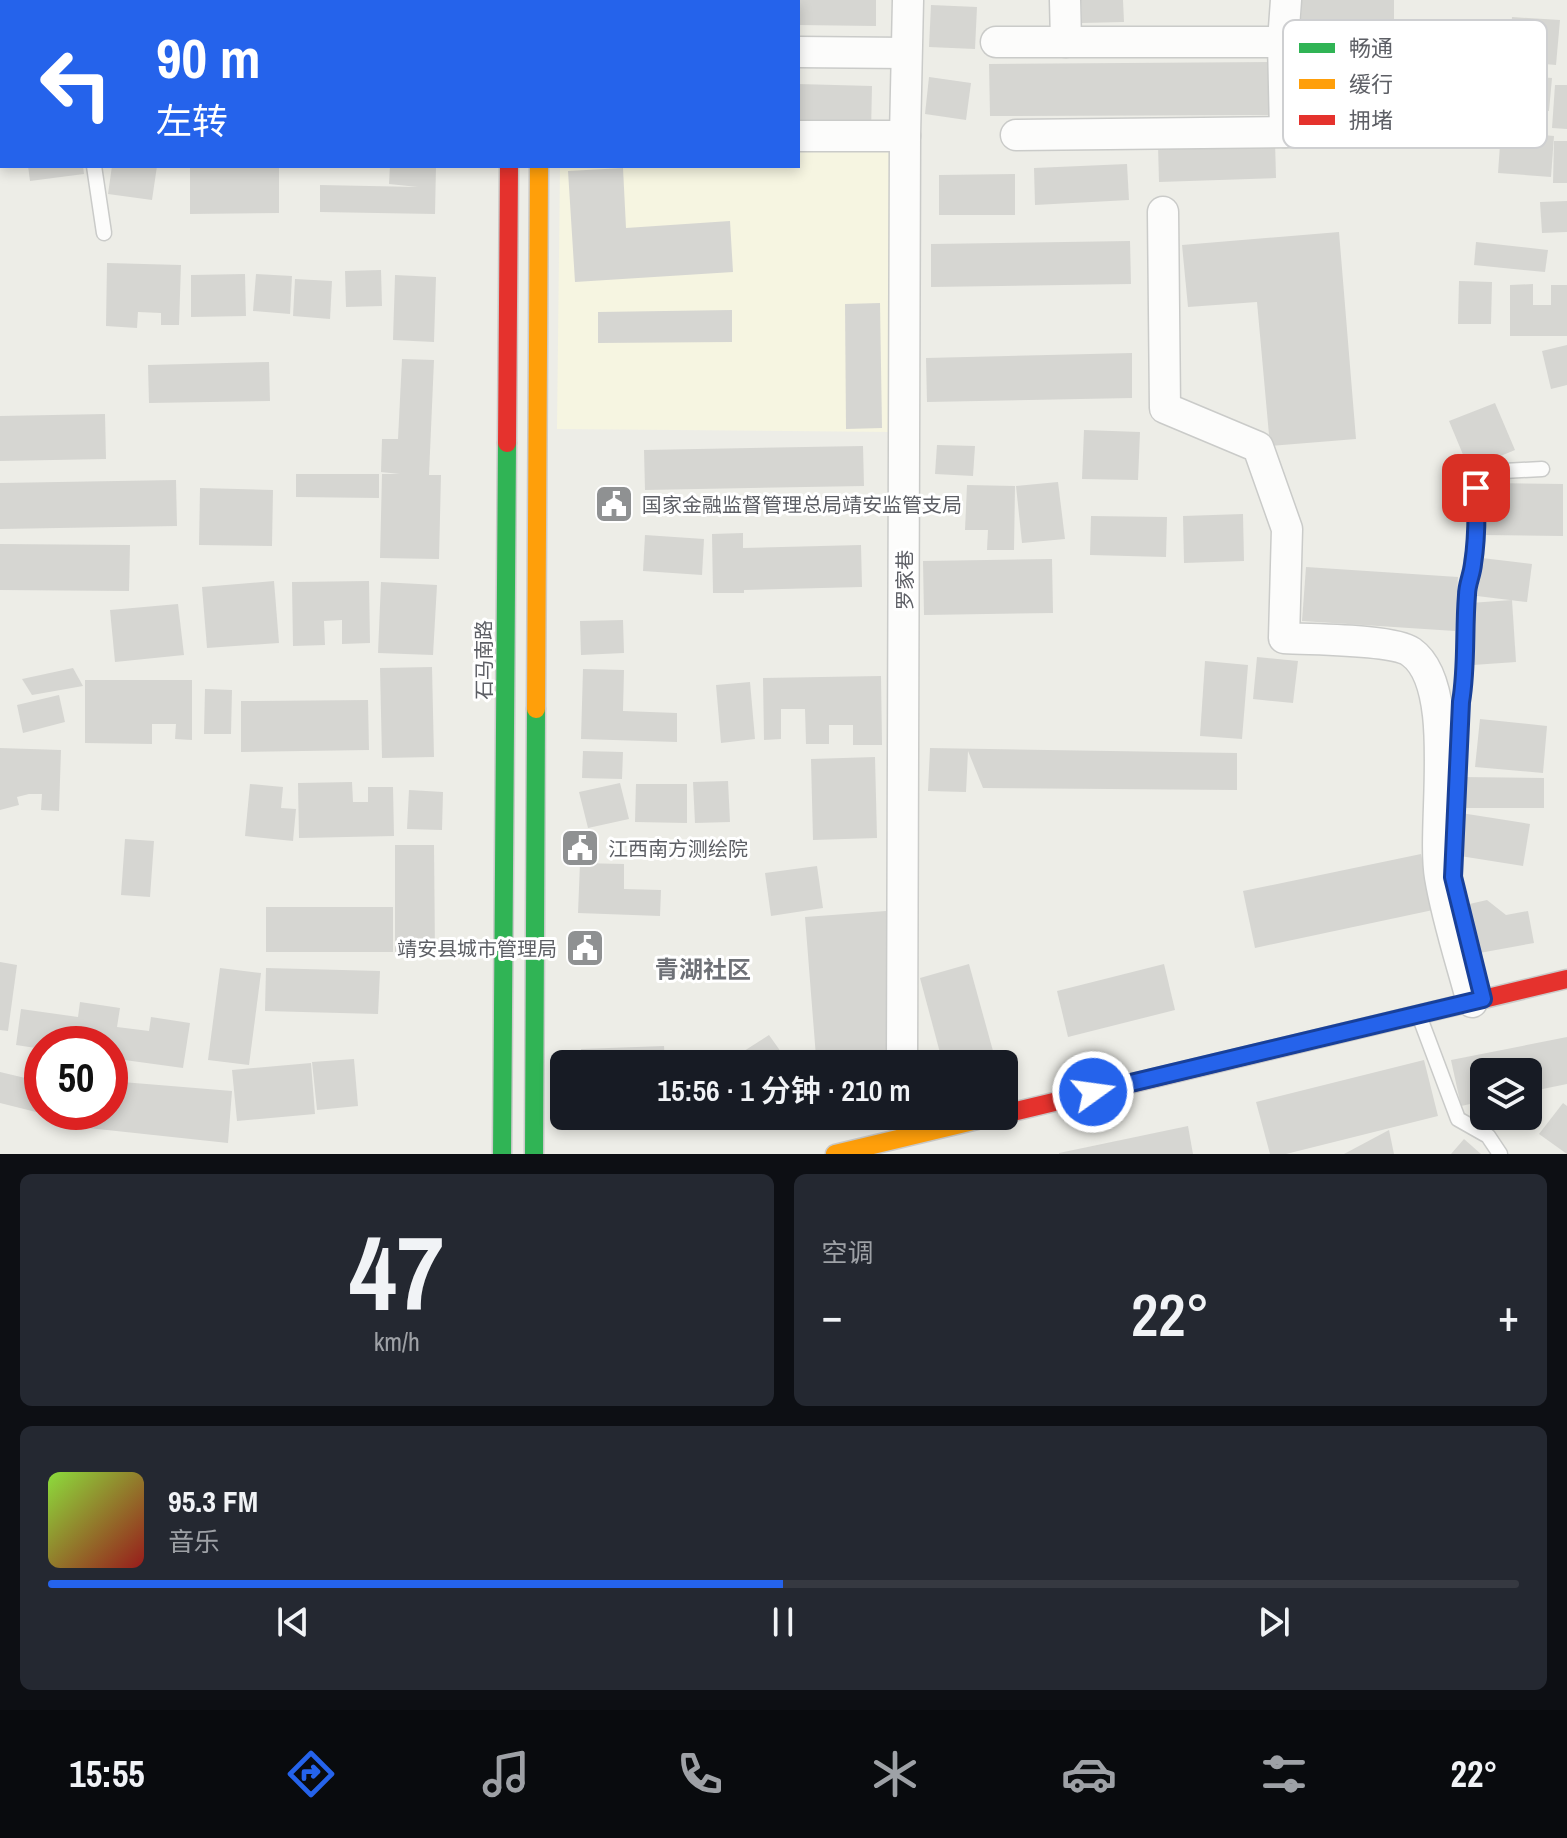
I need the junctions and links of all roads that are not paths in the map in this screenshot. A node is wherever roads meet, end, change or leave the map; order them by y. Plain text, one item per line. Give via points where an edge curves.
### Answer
1 (908, 0) edge
2 (1065, 0) edge
3 (1286, 0) edge
4 (1285, 20) edge
5 (996, 42) dead end
6 (1066, 42) junction
7 (1283, 42) edge
8 (800, 52) edge
9 (906, 53) junction
10 (1283, 132) edge
11 (1016, 135) dead end
12 (800, 136) edge
13 (905, 136) junction
14 (94, 168) edge
15 (509, 168) edge
16 (539, 168) edge
17 (1163, 212) dead end
18 (104, 233) dead end
19 (1542, 469) dead end
20 (1567, 979) edge
21 (1478, 1000) junction
22 (1419, 1014) junction
23 (902, 1050) edge
24 (1018, 1111) edge
25 (895, 1130) edge
26 (502, 1154) edge
27 (534, 1154) edge
28 (835, 1154) edge
29 (1500, 1154) edge

1 - 9 street, 罗家巷
2 - 6 street
3 - 4 street
5 - 6 street
6 - 7 street
8 - 9 street
9 - 13 street, 罗家巷
10 - 11 street
12 - 13 street
13 - 23 street, 罗家巷
14 - 18 lane
15 - 26 main road, 石马南路
16 - 27 main road
17 - 21 street via 1165,408 1258,447 1287,529 1284,638 1388,645 1410,651 1424,665 1440,717 1440,877
19 - 21 lane via 1486,472 1476,488 1453,877
20 - 21 main road
21 - 22 main road
22 - 24 main road
22 - 29 lane via 1458,1119 1488,1136
25 - 28 main road

